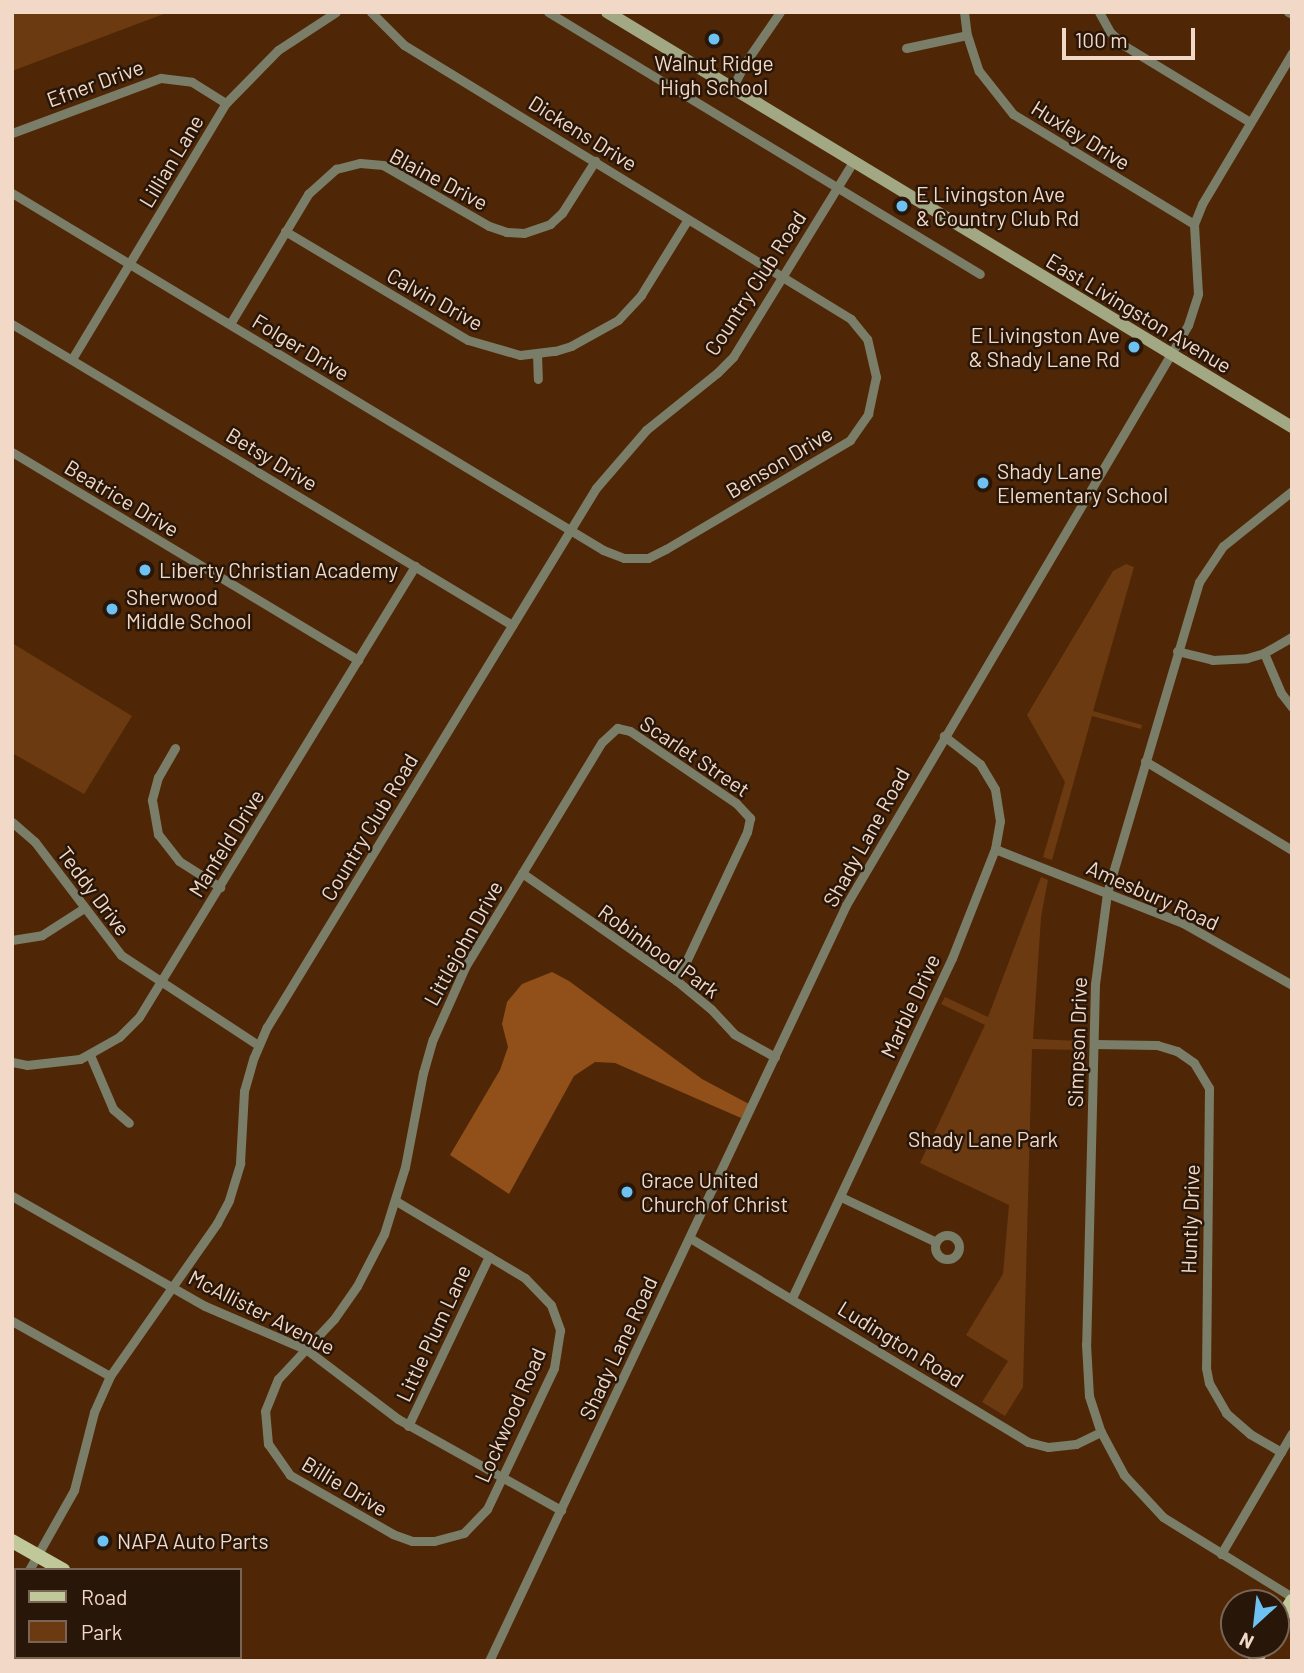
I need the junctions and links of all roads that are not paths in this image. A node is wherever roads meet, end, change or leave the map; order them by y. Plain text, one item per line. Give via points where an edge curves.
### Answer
1 (336, 12) edge
2 (371, 12) edge
3 (548, 12) edge
4 (607, 12) edge
5 (780, 12) edge
6 (964, 12) edge
7 (1099, 12) edge
8 (967, 35) junction
9 (906, 48) dead end
10 (1292, 53) edge
11 (732, 88) junction
12 (226, 103) junction
13 (1250, 122) junction
14 (12, 133) edge
15 (595, 161) junction
16 (853, 162) junction
17 (838, 187) junction
18 (12, 193) edge
19 (688, 219) junction
20 (1194, 224) junction
21 (285, 231) junction
22 (129, 264) junction
23 (980, 274) dead end
24 (783, 276) junction
25 (12, 324) edge
26 (230, 324) junction
27 (537, 354) junction
28 (1171, 355) junction
29 (72, 359) junction
30 (538, 379) dead end
31 (1292, 428) edge
32 (12, 453) edge
33 (1292, 491) edge
34 (571, 530) junction
35 (415, 566) junction
36 (512, 625) junction
37 (1292, 637) edge
38 (1177, 651) junction
39 (1264, 653) junction
40 (358, 660) junction
41 (1292, 707) edge
42 (617, 728) joint
43 (944, 737) junction
44 (175, 748) dead end
45 (1145, 761) junction
46 (12, 822) edge
47 (995, 849) junction
48 (1292, 850) edge
49 (522, 873) junction
50 (220, 887) junction
51 (1107, 893) junction
52 (84, 908) junction
53 (12, 940) edge
54 (677, 981) junction
55 (161, 983) junction
56 (1292, 985) edge
57 (1094, 1044) junction
58 (258, 1045) junction
59 (90, 1055) junction
60 (775, 1057) junction
61 (12, 1062) edge
62 (129, 1124) dead end
63 (12, 1196) edge
64 (841, 1197) junction
65 (396, 1201) junction
66 (690, 1238) junction
67 (936, 1242) dead end
68 (489, 1256) junction
69 (173, 1285) junction
70 (792, 1298) junction
71 (12, 1321) edge
72 (307, 1350) junction
73 (110, 1376) junction
74 (408, 1426) junction
75 (1101, 1432) junction
76 (1292, 1433) edge
77 (1281, 1451) junction
78 (502, 1478) junction
79 (561, 1510) junction
80 (449, 1539) joint
81 (12, 1541) edge
82 (1221, 1554) junction
83 (38, 1556) junction
84 (30, 1568) edge
85 (59, 1568) edge
86 (1292, 1599) edge
87 (489, 1661) edge

1 - 12 street, Lillian Lane via 278,50
2 - 15 street, Dickens Drive via 404,45
3 - 17 street
4 - 11 main road, East Livingston Avenue
5 - 11 street
6 - 8 street, Huxley Drive
7 - 13 street via 1125,46
8 - 9 street
8 - 20 street, Huxley Drive via 979,71 1013,114
10 - 13 street, Shady Lane Road
11 - 16 main road, East Livingston Avenue
12 - 14 street, Efner Drive via 192,82 161,78
12 - 22 street, Lillian Lane
13 - 20 street, Shady Lane Road via 1212,183
15 - 19 street, Dickens Drive
15 - 21 street, Blaine Drive via 562,214 534,231 515,233 489,226 404,175 370,163 326,175
16 - 17 street, Country Club Road
16 - 28 main road, East Livingston Avenue
17 - 23 street
17 - 24 street, Country Club Road
18 - 22 street, Folger Drive
19 - 24 street, Dickens Drive
19 - 27 street, Calvin Drive via 641,295 618,320 587,340
20 - 28 street, Shady Lane Road via 1198,294
21 - 26 street, Blaine Drive
21 - 27 street, Calvin Drive via 468,340 494,350
22 - 26 street, Folger Drive
22 - 29 street, Lillian Lane
24 - 34 street, Country Club Road via 733,357 622,455
24 - 34 street, Benson Drive via 841,311 867,339 876,383 868,414 855,433 844,444 648,558 613,555
25 - 29 street, Betsy Drive
26 - 34 street, Folger Drive
27 - 30 street
28 - 31 main road, East Livingston Avenue
28 - 43 street, Shady Lane Road
29 - 35 street, Betsy Drive
32 - 40 street, Beatrice Drive
33 - 38 street, Simpson Drive via 1238,531 1210,563 1191,602
34 - 36 street, Country Club Road
35 - 36 street, Betsy Drive
35 - 40 street, Manfeld Drive
36 - 58 street, Country Club Road
37 - 39 street
38 - 39 street via 1229,661
38 - 45 street, Simpson Drive
39 - 41 street
40 - 50 street, Manfeld Drive
42 - 49 street, Littlejohn Drive via 602,742
42 - 54 street, Scarlet Street via 630,731 736,803 750,818
43 - 47 street, Marble Drive via 980,764 995,789 1000,821
43 - 60 street, Shady Lane Road via 846,905
44 - 50 street via 158,777 152,800 158,834 179,861
45 - 48 street
45 - 51 street, Simpson Drive
46 - 52 street, Teddy Drive via 35,842
47 - 51 street, Amesbury Road
47 - 64 street, Marble Drive via 952,958
49 - 54 street, Robinhood Park
49 - 65 street, Littlejohn Drive via 446,1004 423,1073
50 - 55 street, Manfeld Drive
51 - 56 street, Amesbury Road via 1183,923
51 - 57 street, Simpson Drive via 1099,943
52 - 53 street via 42,935
52 - 55 street, Teddy Drive via 121,955
54 - 60 street, Robinhood Park via 734,1034
55 - 58 street, Teddy Drive
55 - 59 street, Manfeld Drive via 130,1028
57 - 75 street, Simpson Drive via 1086,1369
57 - 77 street, Huntly Drive via 1157,1045 1177,1051 1194,1063 1209,1088 1206,1368 1226,1413 1250,1434
58 - 69 street, Country Club Road via 244,1091 241,1150 233,1187 217,1223
59 - 61 street, Manfeld Drive via 60,1063
59 - 62 street via 113,1109
60 - 66 street, Shady Lane Road
63 - 69 street, McAllister Avenue
64 - 67 street
64 - 70 street, Marble Drive
65 - 68 street, Lockwood Road
65 - 72 street, Billie Drive via 357,1286
66 - 70 street, Ludington Road
66 - 79 street, Shady Lane Road
68 - 74 street, Little Plum Lane
68 - 78 street, Lockwood Road via 544,1295 560,1330 554,1368
69 - 72 street, McAllister Avenue via 231,1319
69 - 73 street, Country Club Road
70 - 75 street, Ludington Road via 1028,1441 1048,1447 1076,1444
71 - 73 street
72 - 74 street, McAllister Avenue
72 - 80 street, Billie Drive via 278,1380 267,1402 266,1434 278,1461 300,1482 393,1534 412,1541
73 - 83 street, Country Club Road via 94,1412 74,1490
74 - 78 street, McAllister Avenue
75 - 82 street, Simpson Drive via 1124,1475 1143,1498 1163,1517
76 - 77 street
77 - 82 street
78 - 79 street, McAllister Avenue
78 - 80 street, Lockwood Road via 480,1518
79 - 87 street, Shady Lane Road
81 - 83 main road
82 - 86 street, Simpson Drive
83 - 84 street, Country Club Road
83 - 85 main road

